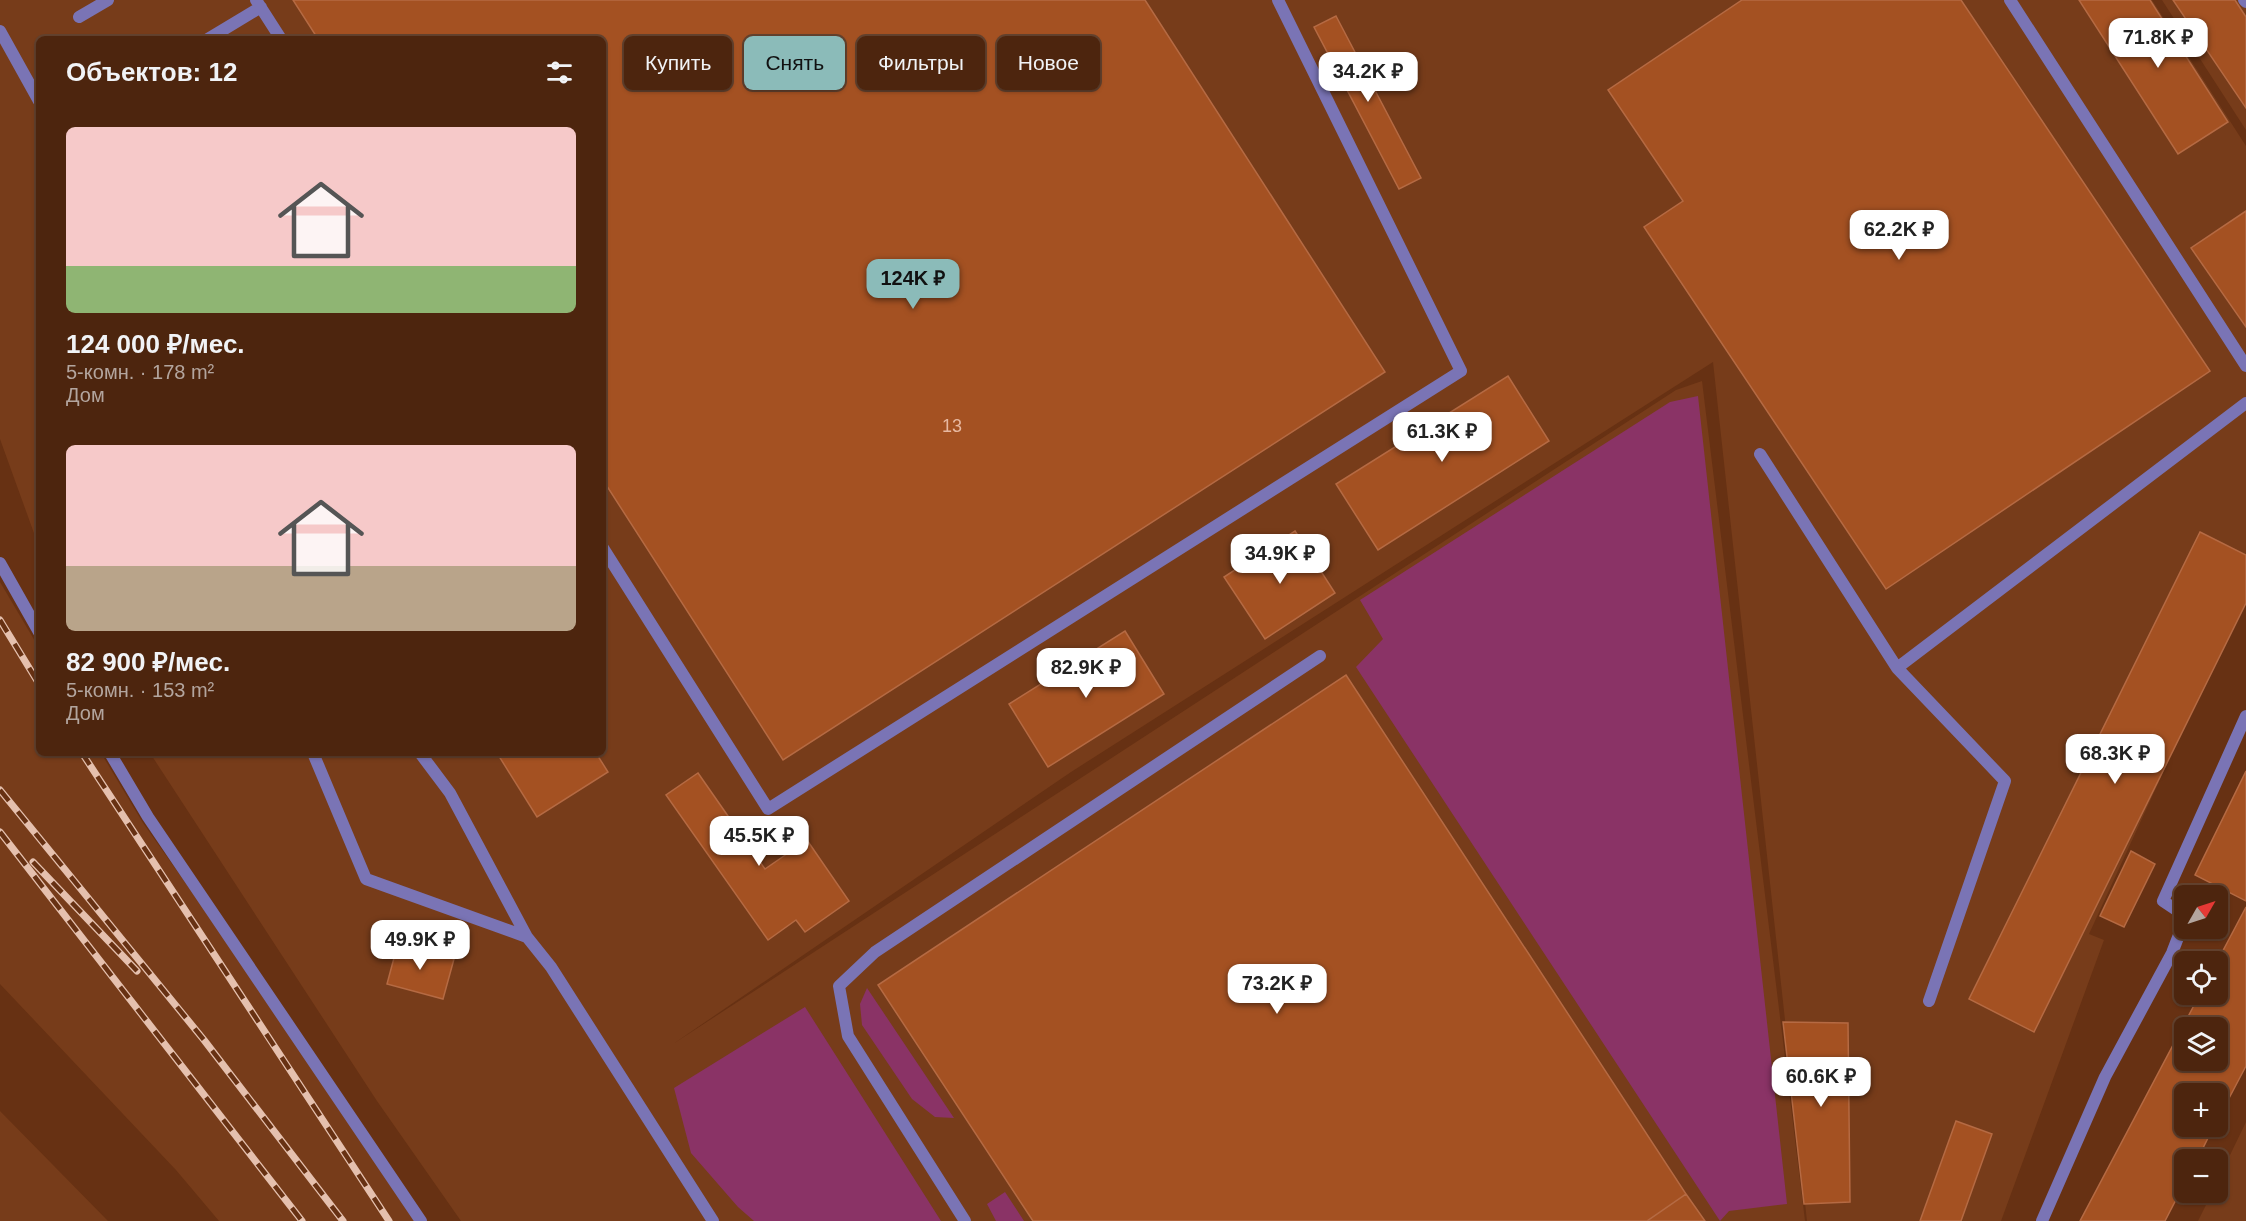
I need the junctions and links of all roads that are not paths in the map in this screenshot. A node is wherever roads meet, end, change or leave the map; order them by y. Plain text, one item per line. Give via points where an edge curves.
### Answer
1 (108, 0) edge
2 (1278, 0) edge
3 (2010, 0) edge
4 (259, 4) edge
5 (79, 17) dead end
6 (0, 31) edge
7 (212, 36) edge
8 (278, 36) edge
9 (36, 96) edge
10 (2246, 366) edge
11 (2246, 403) edge
12 (1760, 454) dead end
13 (606, 553) edge
14 (0, 563) edge
15 (36, 627) edge
16 (1320, 656) dead end
17 (1897, 668) junction
18 (2246, 716) edge
19 (112, 756) edge
20 (314, 756) edge
21 (422, 756) edge
22 (2174, 908) edge
23 (527, 937) junction
24 (2177, 939) edge
25 (1929, 1001) dead end
26 (421, 1221) edge
27 (713, 1221) edge
28 (965, 1221) edge
29 (2042, 1221) edge

1 - 5 lane
2 - 13 lane via 1461,372 768,809
3 - 10 lane
4 - 7 lane
4 - 8 lane
6 - 9 lane
11 - 17 lane
12 - 17 lane
14 - 15 lane
16 - 28 lane via 875,952 839,986 848,1036
17 - 25 lane via 2005,781
18 - 22 lane via 2163,901
19 - 26 lane via 148,817
20 - 23 lane via 366,879
21 - 23 lane via 450,793
23 - 27 lane via 551,967
24 - 29 lane via 2105,1077

